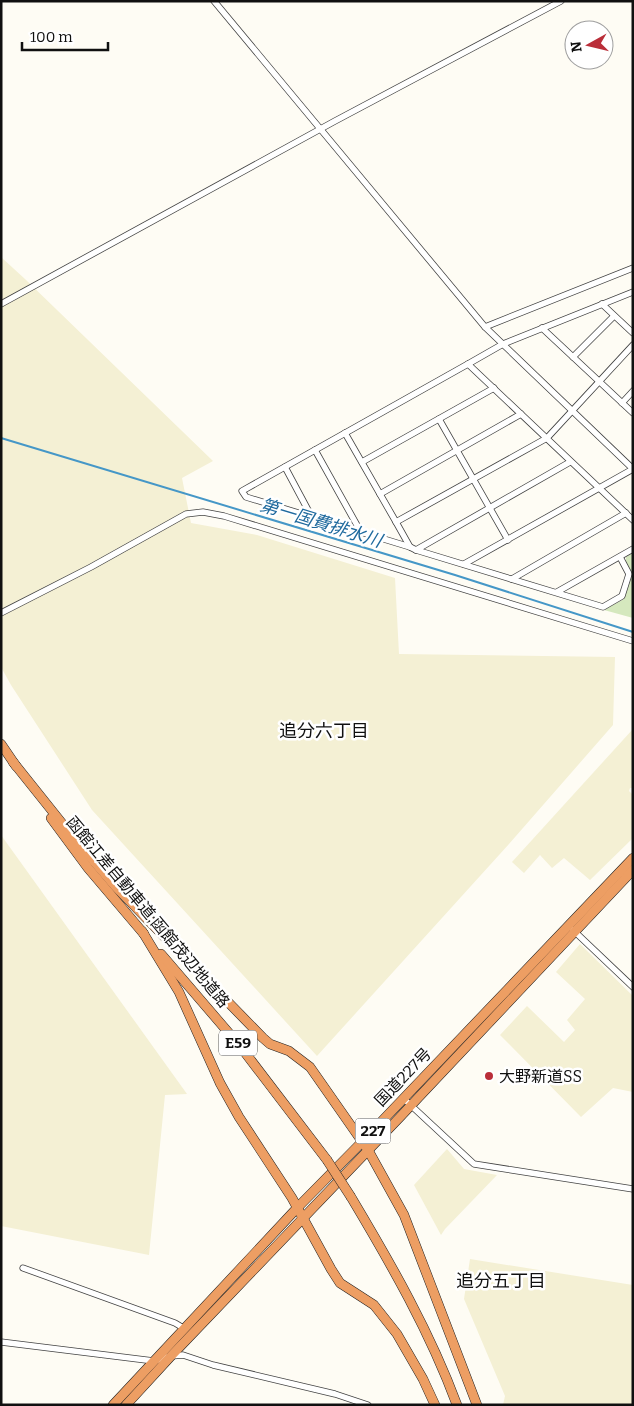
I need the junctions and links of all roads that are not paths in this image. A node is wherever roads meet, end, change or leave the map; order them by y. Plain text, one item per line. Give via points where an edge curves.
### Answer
1 (214, 1) edge
2 (561, 1) edge
3 (321, 129) junction
4 (633, 268) edge
5 (633, 292) edge
6 (1, 304) edge
7 (602, 304) junction
8 (614, 316) junction
9 (485, 328) junction
10 (542, 328) junction
11 (633, 333) edge
12 (502, 344) junction
13 (633, 345) edge
14 (573, 357) junction
15 (468, 364) junction
16 (599, 381) junction
17 (494, 388) junction
18 (633, 392) edge
19 (622, 403) junction
20 (572, 411) junction
21 (633, 413) edge
22 (521, 414) junction
23 (439, 419) junction
24 (345, 433) junction
25 (547, 438) junction
26 (315, 450) junction
27 (457, 450) junction
28 (362, 462) junction
29 (570, 462) junction
30 (285, 467) junction
31 (633, 469) edge
32 (474, 479) junction
33 (599, 489) junction
34 (380, 494) junction
35 (490, 508) junction
36 (626, 514) junction
37 (308, 516) junction
38 (633, 520) edge
39 (396, 522) junction
40 (358, 531) junction
41 (508, 540) junction
42 (413, 548) junction
43 (633, 550) edge
44 (620, 557) junction
45 (464, 564) junction
46 (512, 579) junction
47 (557, 592) junction
48 (1, 613) edge
49 (633, 641) edge
50 (1, 744) edge
51 (68, 837) junction
52 (633, 858) edge
53 (633, 870) edge
54 (572, 928) junction
55 (142, 931) junction
56 (633, 987) edge
57 (404, 1098) junction
58 (411, 1105) junction
59 (362, 1142) junction
60 (368, 1150) junction
61 (633, 1189) edge
62 (298, 1207) junction
63 (303, 1217) junction
64 (23, 1268) dead end
65 (185, 1329) junction
66 (1, 1342) edge
67 (171, 1356) junction
68 (154, 1361) junction
69 (476, 1402) edge
70 (113, 1405) edge
71 (126, 1405) edge
72 (368, 1405) edge
73 (435, 1405) edge
74 (457, 1405) edge

1 - 3 street
2 - 3 street
3 - 6 street
3 - 9 street
4 - 9 street
5 - 7 street
7 - 8 street
7 - 10 street
8 - 11 street
8 - 14 street
9 - 12 street
10 - 12 street
10 - 14 street
12 - 15 street
12 - 20 street
13 - 16 street
14 - 16 street
15 - 17 street
15 - 24 street
16 - 19 street
16 - 20 street
17 - 22 street
17 - 23 street
18 - 19 street
19 - 21 street
20 - 25 street
20 - 31 street
22 - 25 street
22 - 27 street
23 - 27 street
23 - 28 street
24 - 26 street
24 - 28 street
25 - 29 street
25 - 32 street
26 - 30 street
26 - 40 street
27 - 32 street
27 - 34 street
28 - 34 street
29 - 33 street
29 - 35 street
30 - 37 street via 308,510
30 - 37 street via 242,491 246,497
31 - 33 street
32 - 35 street
32 - 39 street
33 - 36 street
33 - 41 street
34 - 39 street
35 - 41 street
35 - 42 street
36 - 38 street
36 - 46 street
37 - 40 street
39 - 42 street
40 - 42 street
41 - 45 street
42 - 45 street
43 - 44 street
44 - 47 street
44 - 47 street via 629,574 622,596 603,607
45 - 46 street
46 - 47 street
48 - 49 street via 186,514 203,512
50 - 51 highway, 函館江差自動車道;函館茂辺地道路 / E59
51 - 55 highway, 函館江差自動車道;函館茂辺地道路 / E59
51 - 59 highway via 246,1022 270,1044 289,1052 310,1068
52 - 54 highway, 国道227号 / 227
53 - 54 highway, 国道227号 / 227
54 - 56 street
54 - 57 highway, 国道227号 / 227
54 - 58 highway, 国道227号 / 227
55 - 62 highway via 179,992 239,1117
55 - 74 highway, 函館江差自動車道;函館茂辺地道路 / E59, bridge via 240,1046 327,1160 393,1269 419,1318
57 - 58 street
57 - 59 highway, 国道227号 / 227
58 - 60 highway, 国道227号 / 227
58 - 61 street via 474,1164
59 - 60 highway
59 - 62 highway, 国道227号 / 227
60 - 63 highway, 国道227号 / 227
60 - 69 highway via 404,1215
62 - 63 highway
62 - 65 highway, 国道227号 / 227
63 - 67 highway, 国道227号 / 227
63 - 73 highway via 340,1284 374,1305 397,1334
64 - 65 street
65 - 68 highway, 国道227号 / 227
66 - 68 street
67 - 68 street
67 - 71 highway, 国道227号 / 227
67 - 72 street via 335,1394
68 - 70 highway, 国道227号 / 227

